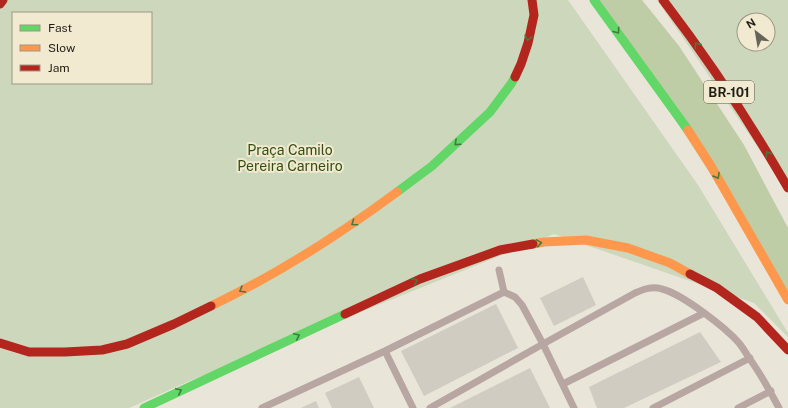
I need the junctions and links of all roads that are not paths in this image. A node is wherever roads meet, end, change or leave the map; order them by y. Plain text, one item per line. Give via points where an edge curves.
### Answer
1 (3, 0) edge
2 (532, 0) edge
3 (594, 0) edge
4 (663, 0) edge
5 (0, 4) edge
6 (788, 188) edge
7 (499, 270) dead end
8 (504, 292) junction
9 (788, 300) edge
10 (704, 313) junction
11 (0, 343) edge
12 (543, 344) junction
13 (788, 350) edge
14 (385, 351) junction
15 (750, 358) junction
16 (563, 384) junction
17 (771, 392) junction
18 (144, 408) edge
19 (262, 408) edge
20 (413, 408) edge
21 (430, 408) edge
22 (574, 408) edge
23 (653, 408) edge
24 (738, 408) edge
25 (779, 408) edge

1 - 5 highway
2 -> 11 highway via 534,15 521,64 512,84 490,112 432,166 298,259 232,296 127,344 102,350 29,352
3 -> 9 highway via 688,129
6 -> 4 highway, BR-101 via 744,113
7 - 8 lane
8 - 12 lane via 515,297 522,305
8 - 14 lane
10 - 12 lane via 662,289 648,287
10 - 15 lane via 738,342
10 - 16 lane
12 - 16 lane
12 - 21 lane
18 -> 13 highway via 420,279 500,250 544,242 586,240 628,248 670,263 717,288 757,317
14 - 19 lane
14 - 20 lane
15 - 17 lane
15 - 23 lane
16 - 22 lane
17 - 24 lane
17 - 25 lane

